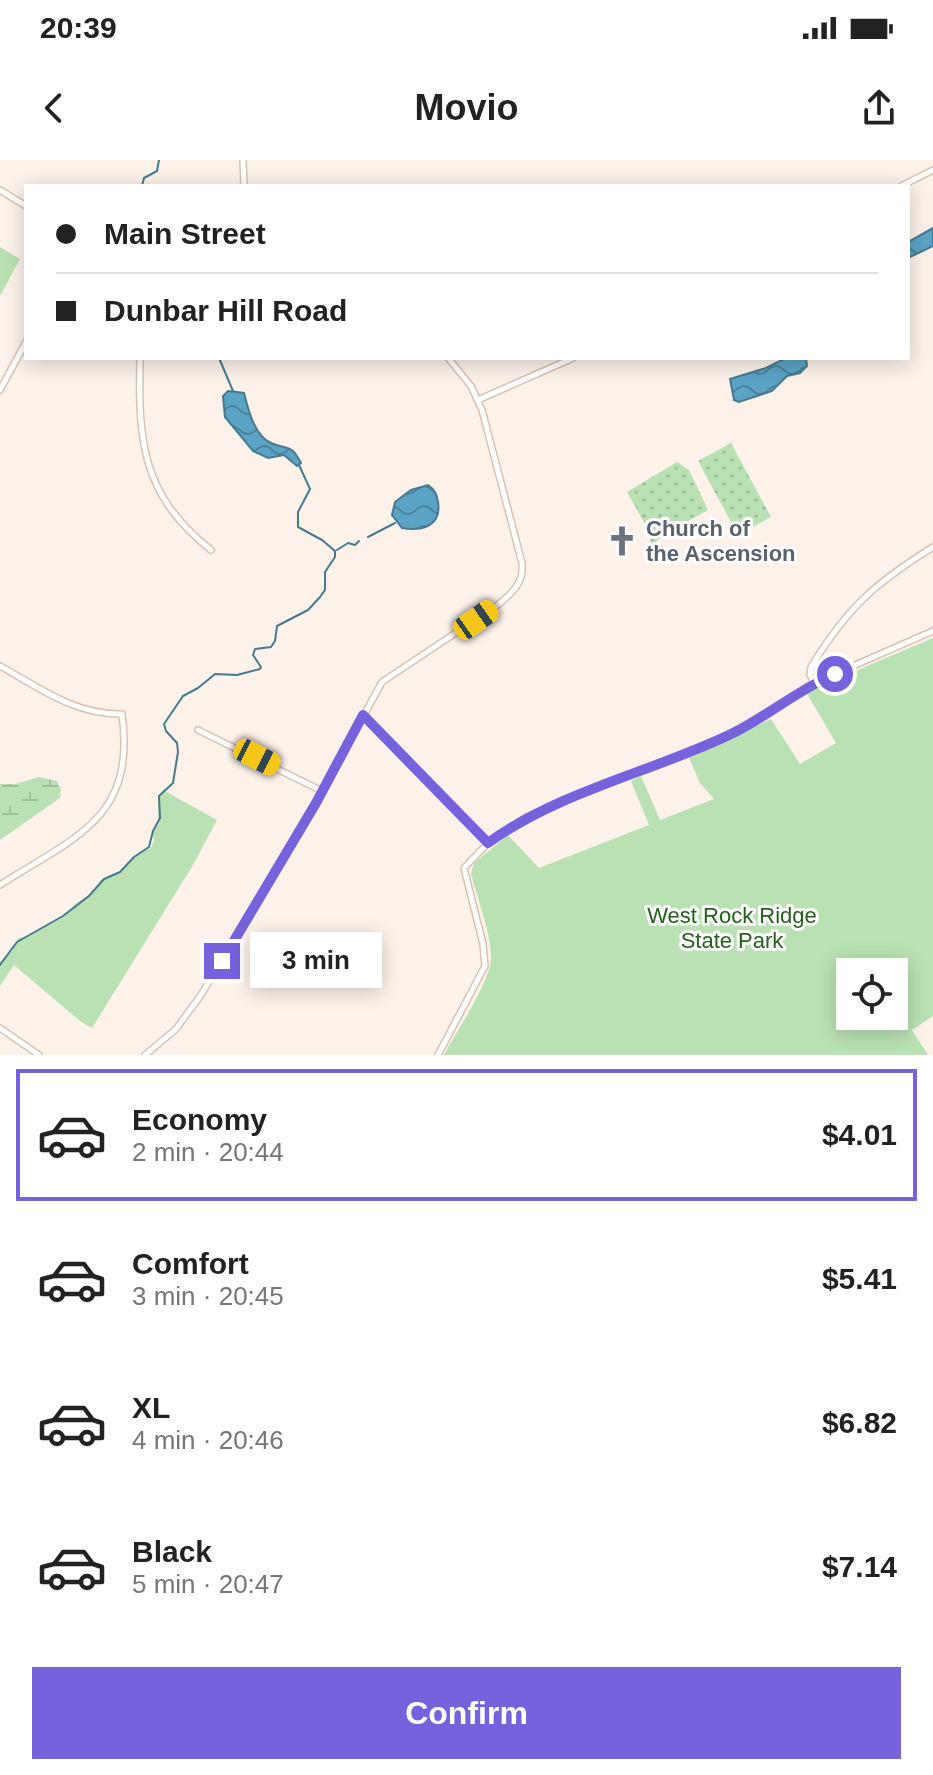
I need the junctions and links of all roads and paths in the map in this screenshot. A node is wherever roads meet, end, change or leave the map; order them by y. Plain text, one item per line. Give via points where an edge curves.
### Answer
1 (243, 160) edge
2 (933, 170) edge
3 (244, 184) edge
4 (905, 184) edge
5 (0, 190) edge
6 (24, 205) edge
7 (24, 346) edge
8 (140, 360) edge
9 (450, 360) edge
10 (568, 360) edge
11 (0, 390) edge
12 (478, 400) junction
13 (933, 547) edge
14 (211, 550) dead end
15 (933, 631) edge
16 (0, 666) edge
17 (814, 683) junction
18 (363, 715) junction
19 (198, 730) dead end
20 (322, 791) junction
21 (488, 843) junction
22 (0, 885) edge
23 (0, 1028) edge
24 (39, 1055) edge
25 (145, 1055) edge
26 (438, 1055) edge

1 - 3 street
2 - 4 street
5 - 6 street
7 - 11 street
8 - 14 street via 144,449 152,479 186,531
9 - 12 street
10 - 12 street
12 - 18 street via 522,563 521,580 499,604 387,677
13 - 17 street via 857,603 811,667
15 - 17 street
16 - 22 street via 78,708 122,714 126,742 121,778 98,820
17 - 21 street via 729,735 534,813
18 - 20 street
18 - 21 street
19 - 20 street
20 - 25 street via 189,1014
21 - 26 street via 464,871 485,960
23 - 24 street

